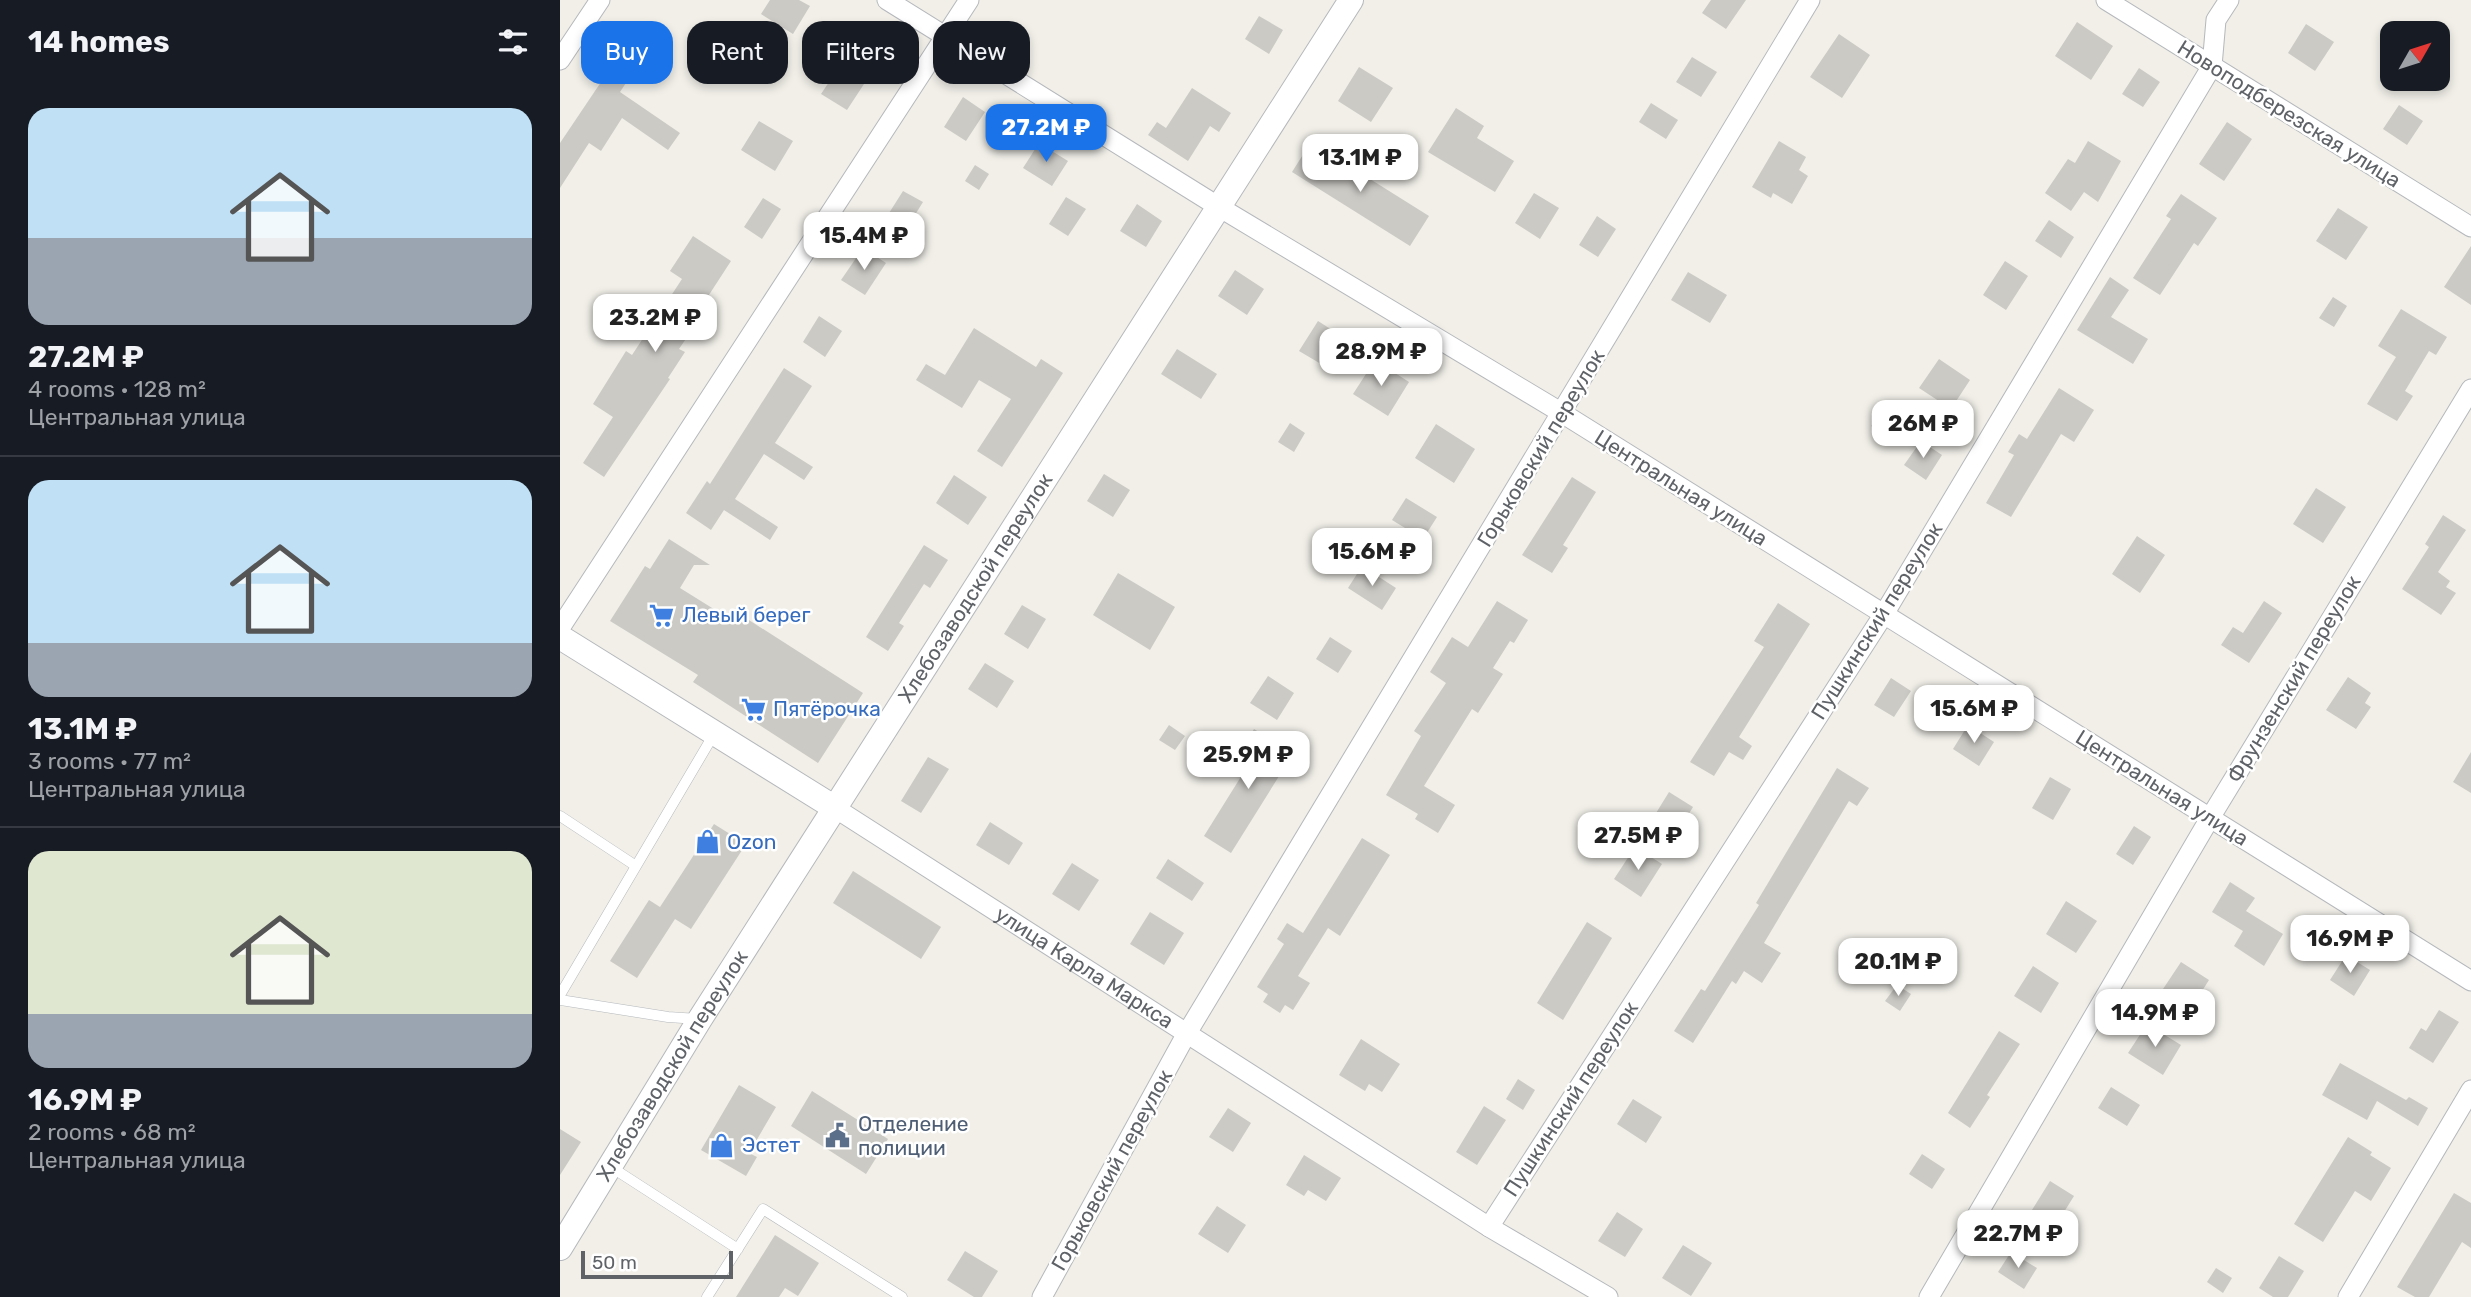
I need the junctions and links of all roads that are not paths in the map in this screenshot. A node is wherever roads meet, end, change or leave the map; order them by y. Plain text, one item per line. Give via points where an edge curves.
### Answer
1 (600, 0) edge
2 (887, 0) edge
3 (969, 0) edge
4 (1351, 0) edge
5 (1810, 0) edge
6 (2106, 0) edge
7 (2229, 0) edge
8 (956, 21) edge
9 (933, 28) edge
10 (933, 56) edge
11 (560, 61) edge
12 (2212, 66) junction
13 (1023, 84) edge
14 (1219, 207) junction
15 (2471, 227) edge
16 (2471, 389) edge
17 (1562, 413) junction
18 (1884, 614) junction
19 (560, 628) edge
20 (560, 636) edge
21 (715, 733) junction
22 (835, 808) junction
23 (560, 816) edge
24 (2210, 818) junction
25 (636, 866) junction
26 (2471, 981) edge
27 (560, 998) edge
28 (700, 1019) junction
29 (1187, 1034) junction
30 (2471, 1090) edge
31 (611, 1167) junction
32 (1489, 1227) junction
33 (562, 1242) edge
34 (738, 1249) junction
35 (707, 1297) edge
36 (902, 1297) edge
37 (1042, 1297) edge
38 (1608, 1297) edge
39 (1929, 1297) edge
40 (2348, 1297) edge

1 - 11 street
2 - 9 street, Центральная улица
3 - 8 street
4 - 14 street, Хлебозаводской переулок
5 - 17 street, Горьковский переулок
6 - 12 street, Новоподберезская улица
7 - 12 street, Пушкинский переулок via 2216,20
10 - 19 street
12 - 15 street, Новоподберезская улица
12 - 18 street, Пушкинский переулок
13 - 14 street, Центральная улица
14 - 17 street, Центральная улица
14 - 22 street, Хлебозаводской переулок
16 - 24 street, Фрунзенский переулок
17 - 18 street, Центральная улица
17 - 29 street, Горьковский переулок
18 - 24 street, Центральная улица
18 - 32 street, Пушкинский переулок
20 - 21 street, улица Карла Маркса
21 - 22 street, улица Карла Маркса
21 - 25 lane
22 - 28 street, Хлебозаводской переулок
22 - 29 street, улица Карла Маркса
23 - 25 lane
24 - 26 street, Центральная улица
24 - 39 street, Фрунзенский переулок
25 - 27 lane
27 - 28 lane
28 - 31 street, Хлебозаводской переулок
29 - 32 street, улица Карла Маркса
29 - 37 street, Горьковский переулок
30 - 40 street
31 - 33 street, Хлебозаводской переулок
31 - 34 lane
32 - 38 street, улица Карла Маркса
34 - 35 lane
34 - 36 lane via 763,1209

